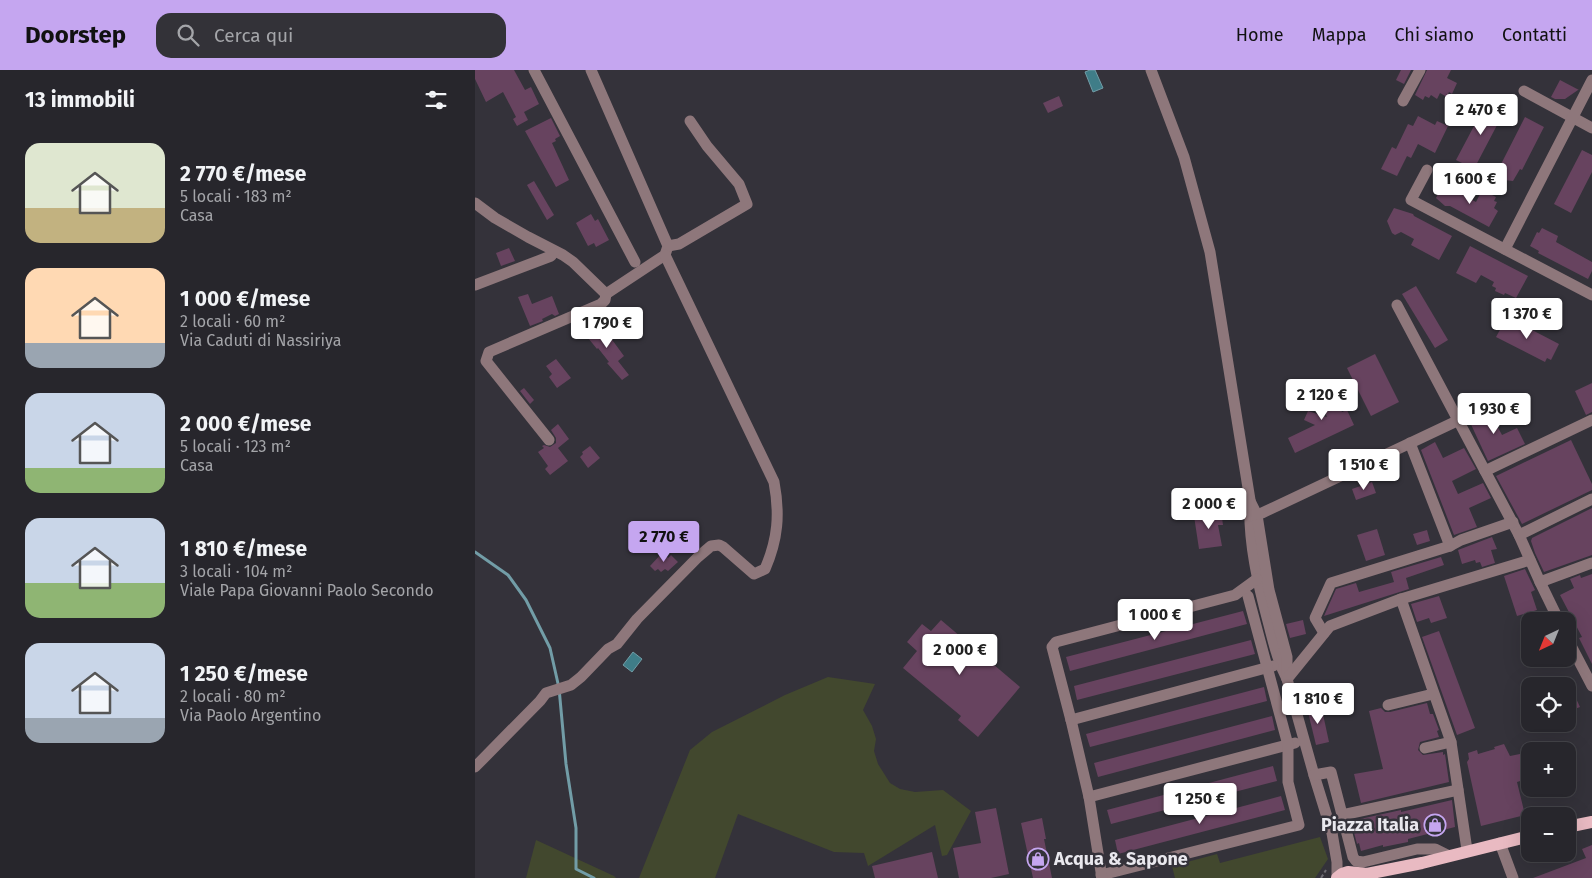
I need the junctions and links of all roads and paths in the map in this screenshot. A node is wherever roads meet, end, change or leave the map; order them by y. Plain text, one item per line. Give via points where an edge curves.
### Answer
1 (534, 70) edge
2 (591, 70) edge
3 (1151, 70) edge
4 (1420, 70) edge
5 (1592, 80) edge
6 (1524, 91) dead end
7 (1403, 102) dead end
8 (1573, 118) junction
9 (691, 122) dead end
10 (1592, 128) edge
11 (1427, 170) dead end
12 (475, 203) edge
13 (1505, 249) junction
14 (667, 250) junction
15 (555, 252) junction
16 (635, 262) dead end
17 (475, 285) edge
18 (606, 294) junction
19 (1590, 294) edge
20 (1397, 305) dead end
21 (1459, 420) junction
22 (1592, 420) edge
23 (549, 440) dead end
24 (1410, 443) junction
25 (1485, 471) junction
26 (1592, 499) edge
27 (1253, 516) junction
28 (1513, 522) junction
29 (1519, 535) junction
30 (1450, 546) junction
31 (1262, 547) junction
32 (1529, 560) junction
33 (1592, 563) edge
34 (1540, 582) junction
35 (1256, 590) junction
36 (1401, 599) junction
37 (1555, 612) edge
38 (1323, 633) junction
39 (1281, 638) junction
40 (1576, 655) edge
41 (1283, 663) junction
42 (1266, 668) junction
43 (1287, 679) junction
44 (1592, 686) edge
45 (1433, 694) junction
46 (1388, 705) dead end
47 (1071, 720) junction
48 (1304, 740) junction
49 (1451, 742) junction
50 (1288, 745) junction
51 (1425, 748) dead end
52 (475, 767) edge
53 (1314, 775) junction
54 (1459, 790) junction
55 (1089, 797) junction
56 (1342, 815) junction
57 (1592, 822) edge
58 (1576, 825) edge
59 (1332, 833) junction
60 (1521, 838) edge
61 (1500, 843) junction
62 (1467, 850) junction
63 (1447, 855) junction
64 (1422, 862) junction
65 (1357, 875) edge
66 (1101, 877) edge
67 (1337, 878) edge
68 (1389, 878) edge
69 (1513, 878) edge

1 - 16 street
2 - 14 street
3 - 27 street via 1184,157 1210,252
4 - 7 street
5 - 8 street
6 - 8 street
8 - 10 street
8 - 13 street
9 - 14 street via 739,184 747,204
11 - 13 street via 1411,200
12 - 15 street
13 - 19 street
14 - 18 street
14 - 52 street via 774,482 778,503 774,548 765,569 753,574 723,547 711,546 637,619 617,644 571,685 546,693
15 - 17 street
15 - 18 street via 573,262
18 - 23 street via 601,304 486,356 486,361
20 - 21 street
21 - 24 street
21 - 25 street
22 - 25 street
24 - 27 street
24 - 30 street
25 - 28 street
26 - 29 street
27 - 31 street
27 - 35 street
28 - 29 street
28 - 30 street
29 - 32 street
30 - 38 street via 1331,583 1315,618
31 - 35 street via 1259,562 1262,581
31 - 39 street
32 - 34 street
32 - 36 street
33 - 34 street
34 - 37 street
35 - 39 street via 1266,596 1272,623
35 - 41 street
35 - 42 street
35 - 47 street via 1056,642 1052,647
36 - 38 street via 1330,626
36 - 45 street
38 - 43 street
39 - 41 street
40 - 44 street
41 - 42 street
41 - 43 street
42 - 47 street
42 - 50 street
43 - 48 street
45 - 46 street
45 - 49 street
47 - 55 street
48 - 50 street
48 - 53 street
49 - 51 street
49 - 54 street
50 - 55 street
50 - 66 street via 1288,782 1299,825
53 - 56 street via 1331,772
53 - 59 street
54 - 56 street
54 - 62 street
55 - 66 street
56 - 63 street via 1356,862 1417,849 1435,849
57 - 58 main road
59 - 65 street via 1347,866
59 - 67 street
60 - 61 main road
61 - 62 main road
61 - 69 street
62 - 63 main road
63 - 64 main road
64 - 65 main road
64 - 68 main road
65 - 67 main road via 1342,874

